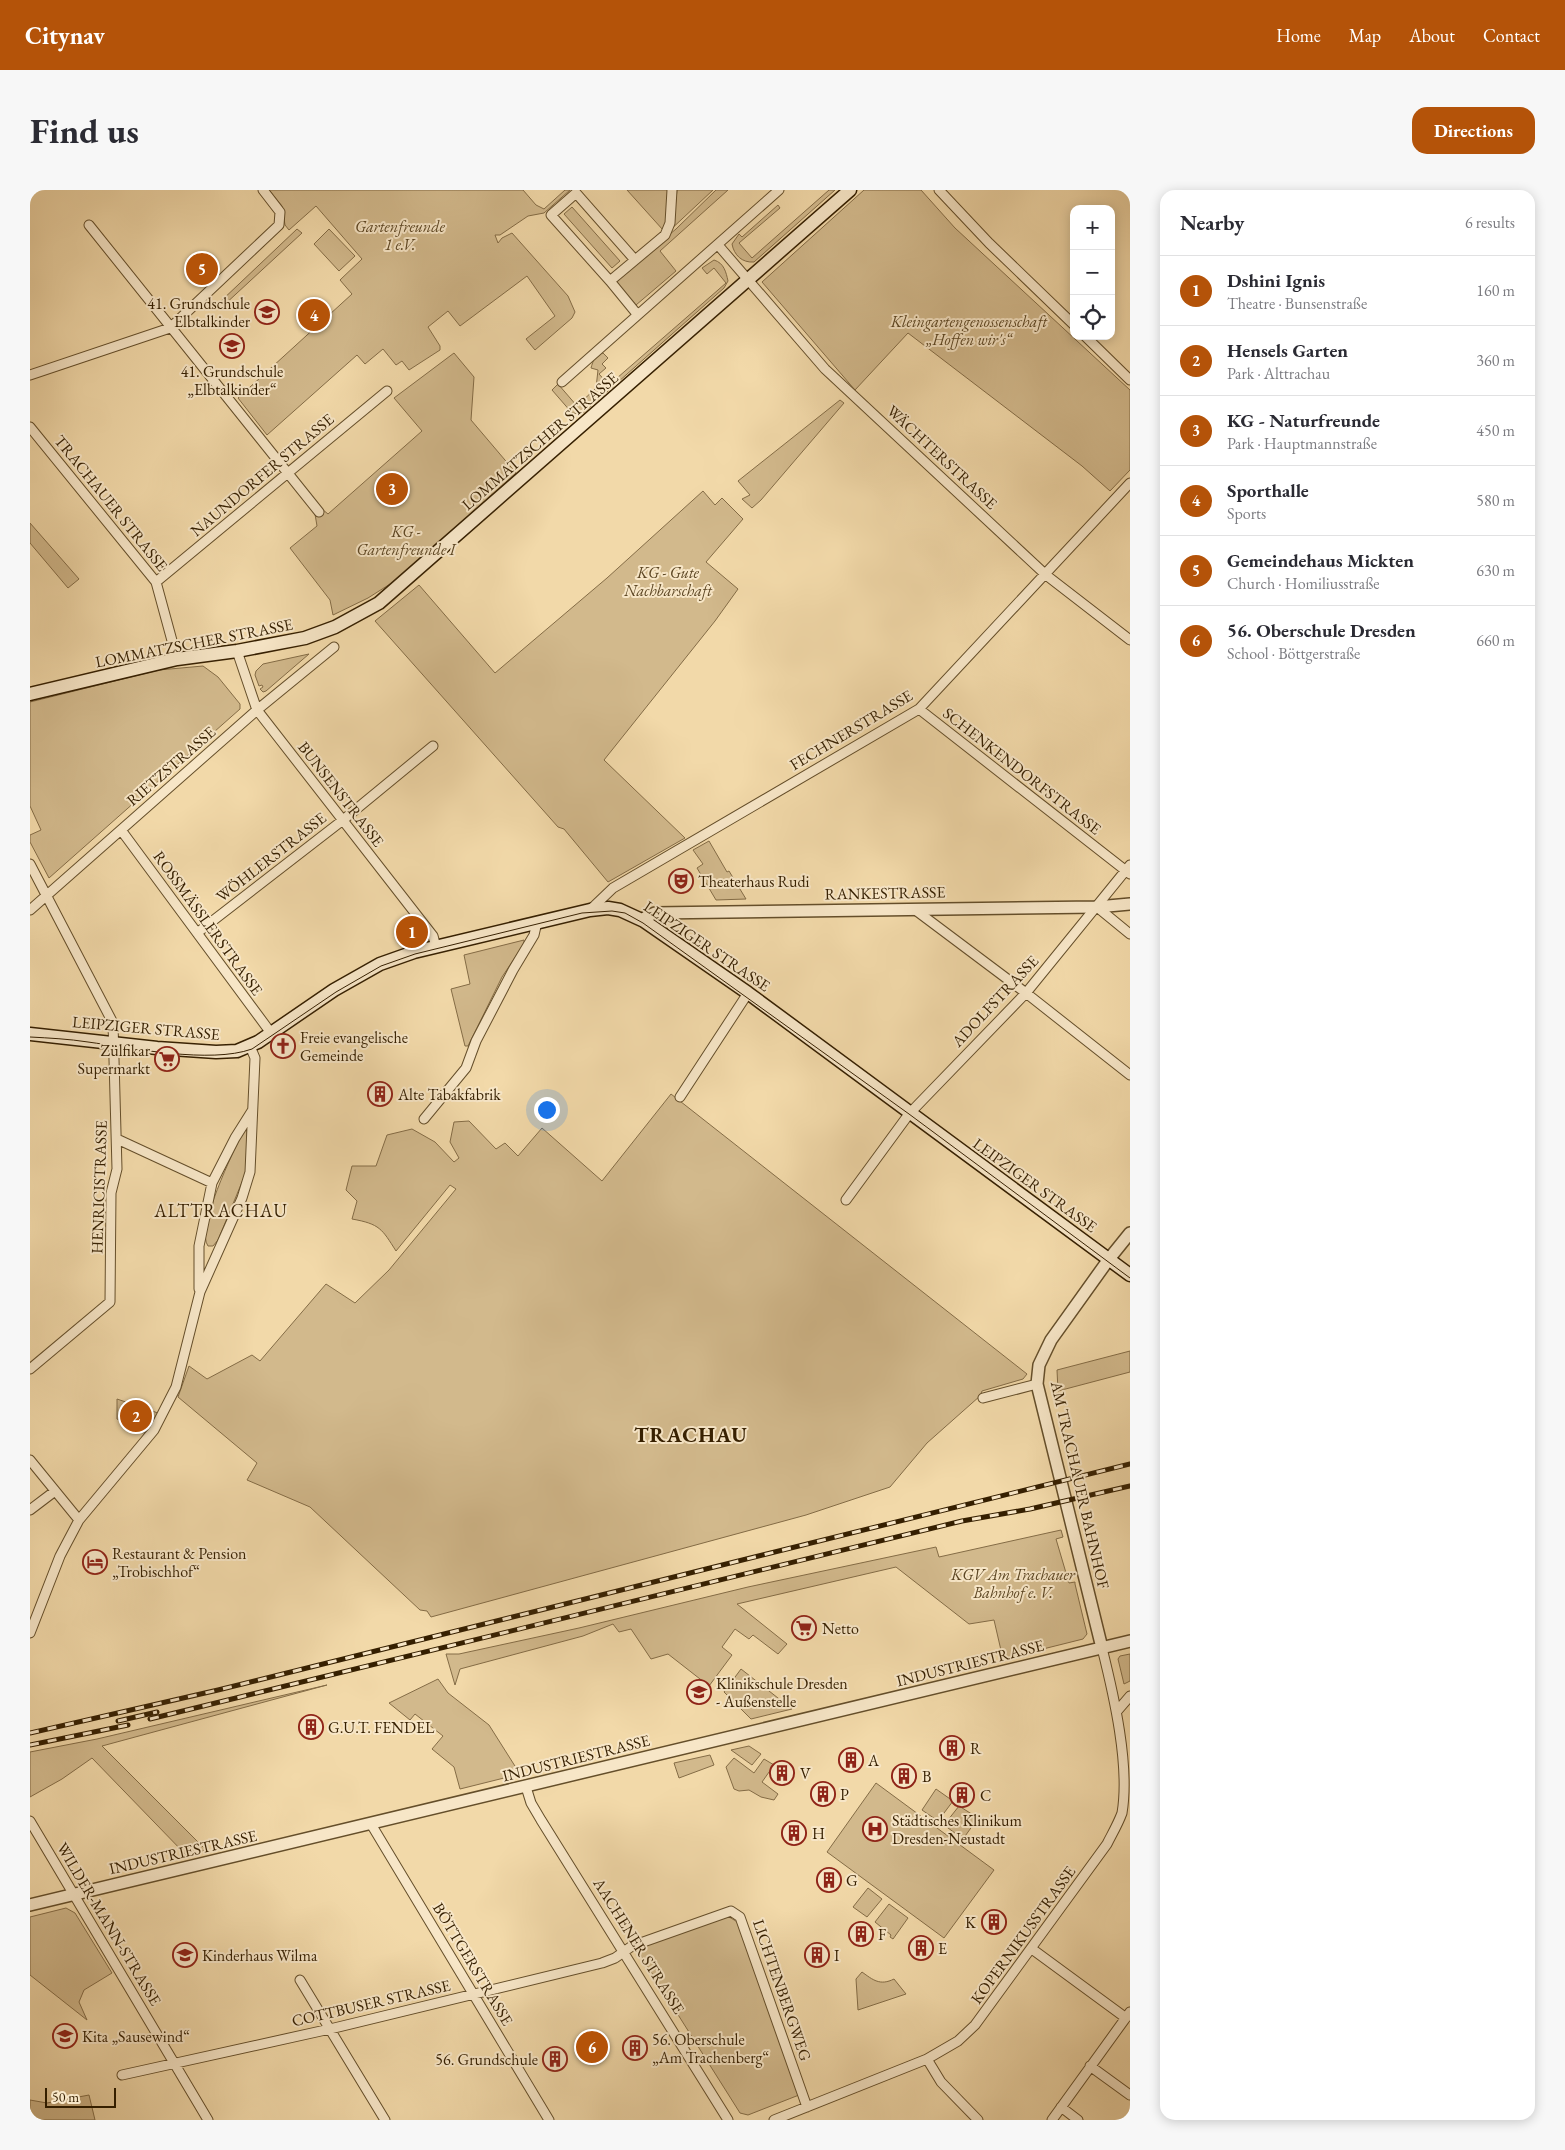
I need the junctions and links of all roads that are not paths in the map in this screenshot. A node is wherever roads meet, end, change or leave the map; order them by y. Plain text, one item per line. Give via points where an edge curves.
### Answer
1 (263, 190) edge
2 (672, 190) edge
3 (779, 190) edge
4 (850, 190) edge
5 (939, 190) edge
6 (89, 224) dead end
7 (718, 246) junction
8 (635, 260) junction
9 (610, 281) junction
10 (747, 281) junction
11 (637, 314) junction
12 (1070, 321) edge
13 (170, 328) junction
14 (1089, 340) edge
15 (30, 375) edge
16 (1130, 380) edge
17 (562, 382) dead end
18 (387, 391) dead end
19 (30, 426) edge
20 (288, 474) junction
21 (1130, 484) edge
22 (318, 512) dead end
23 (1046, 575) junction
24 (156, 582) junction
25 (1130, 640) edge
26 (334, 646) dead end
27 (237, 651) junction
28 (177, 659) junction
29 (30, 694) edge
30 (920, 709) junction
31 (258, 710) junction
32 (433, 746) dead end
33 (343, 820) junction
34 (121, 830) junction
35 (30, 864) edge
36 (1129, 870) edge
37 (46, 896) junction
38 (1130, 904) edge
39 (1097, 907) junction
40 (913, 908) junction
41 (30, 910) edge
42 (590, 910) junction
43 (644, 921) junction
44 (538, 922) junction
45 (197, 932) junction
46 (1130, 934) edge
47 (436, 947) junction
48 (748, 993) junction
49 (1026, 993) junction
50 (271, 1033) junction
51 (30, 1034) edge
52 (115, 1043) junction
53 (250, 1046) junction
54 (1130, 1075) edge
55 (680, 1097) dead end
56 (253, 1110) junction
57 (910, 1113) junction
58 (424, 1120) dead end
59 (117, 1139) junction
60 (212, 1183) junction
61 (846, 1200) dead end
62 (1130, 1233) edge
63 (1109, 1259) junction
64 (1130, 1275) edge
65 (200, 1292) junction
66 (30, 1370) edge
67 (1037, 1384) junction
68 (983, 1398) dead end
69 (30, 1460) edge
70 (54, 1490) junction
71 (30, 1510) edge
72 (79, 1520) junction
73 (30, 1633) edge
74 (1130, 1641) edge
75 (1102, 1648) junction
76 (1130, 1696) edge
77 (1118, 1710) junction
78 (526, 1787) junction
79 (1126, 1813) edge
80 (30, 1821) edge
81 (371, 1824) junction
82 (75, 1894) junction
83 (30, 1905) edge
84 (1032, 1950) junction
85 (624, 1951) junction
86 (300, 1980) dead end
87 (474, 1994) junction
88 (1128, 2015) edge
89 (330, 2029) junction
90 (927, 2058) junction
91 (175, 2064) junction
92 (1090, 2066) junction
93 (122, 2074) dead end
94 (1130, 2095) edge
95 (807, 2107) junction
96 (1061, 2108) junction
97 (208, 2120) edge
98 (385, 2120) edge
99 (549, 2120) edge
100 (728, 2120) edge
101 (774, 2120) edge
102 (978, 2120) edge
103 (1052, 2120) edge
104 (1078, 2120) edge

1 - 13 street via 278,208 281,217 276,228
2 - 8 street via 670,223 665,235
3 - 7 street, LOMMATZSCHER STRASSE
4 - 10 main road, LOMMATZSCHER STRASSE
5 - 12 street
6 - 13 street
7 - 10 street
7 - 11 street, LOMMATZSCHER STRASSE
8 - 9 street
8 - 9 street via 576,193 552,214
9 - 11 street
10 - 23 street, WÄCHTERSTRASSE via 825,369
10 - 27 main road, LOMMATZSCHER STRASSE via 379,603 335,628 305,638
11 - 17 street, LOMMATZSCHER STRASSE
13 - 15 street
13 - 20 street
14 - 16 street
18 - 20 street, NAUNDORFER STRASSE
19 - 24 street, TRACHAUER STRASSE
20 - 22 street
20 - 24 street, NAUNDORFER STRASSE
21 - 23 street, FECHNERSTRASSE
23 - 25 street, WÄCHTERSTRASSE
23 - 30 street, FECHNERSTRASSE
24 - 28 street, TRACHAUER STRASSE
26 - 31 street, RIETZSTRASSE
27 - 28 main road, LOMMATZSCHER STRASSE
27 - 31 street, BUNSENSTRASSE
28 - 29 main road, LOMMATZSCHER STRASSE
30 - 36 street, SCHENKENDORFSTRASSE
30 - 42 street, FECHNERSTRASSE via 613,888
31 - 33 street, BUNSENSTRASSE
31 - 34 street, RIETZSTRASSE
32 - 33 street, WÖHLERSTRASSE
33 - 45 street, WÖHLERSTRASSE
33 - 47 street, BUNSENSTRASSE via 433,936
34 - 37 street, RIETZSTRASSE
34 - 45 street, ROSSMÄSSLERSTRASSE
35 - 37 street, HENRICISTRASSE
36 - 39 street, ADOLFSTRASSE
37 - 41 street, RIETZSTRASSE
37 - 52 street, HENRICISTRASSE via 113,1023
38 - 39 street, RANKESTRASSE
39 - 40 street, RANKESTRASSE
39 - 46 street
39 - 49 street, ADOLFSTRASSE
40 - 43 street, RANKESTRASSE via 655,914
40 - 49 street
42 - 43 main road, LEIPZIGER STRASSE via 620,910
42 - 44 main road, LEIPZIGER STRASSE
43 - 48 main road, LEIPZIGER STRASSE
44 - 47 main road, LEIPZIGER STRASSE
44 - 58 street via 476,1041 466,1068
45 - 50 street, ROSSMÄSSLERSTRASSE
47 - 50 main road, LEIPZIGER STRASSE via 380,964 356,976
48 - 55 street
48 - 57 main road, LEIPZIGER STRASSE
49 - 54 street
49 - 57 street, ADOLFSTRASSE
50 - 53 main road, LEIPZIGER STRASSE
51 - 52 main road, LEIPZIGER STRASSE
52 - 53 main road, LEIPZIGER STRASSE via 216,1052 237,1051
52 - 59 street, HENRICISTRASSE
53 - 56 street via 255,1058
56 - 60 street
56 - 65 street via 250,1172 242,1198
57 - 61 street, ADOLFSTRASSE
57 - 63 main road, LEIPZIGER STRASSE
59 - 60 street
59 - 66 street, HENRICISTRASSE via 117,1168 111,1193 110,1302
60 - 65 street via 199,1246
62 - 63 street, AM TRACHAUER BAHNHOF
63 - 64 main road, LEIPZIGER STRASSE
63 - 67 street, AM TRACHAUER BAHNHOF via 1051,1340 1039,1365
65 - 72 street via 176,1387 154,1430
67 - 68 street
67 - 75 street, AM TRACHAUER BAHNHOF
69 - 70 street
70 - 71 street
70 - 72 street
72 - 73 street via 60,1556
74 - 75 street, INDUSTRIESTRASSE
75 - 77 street, KOPERNIKUSSTRASSE
75 - 78 street, INDUSTRIESTRASSE
76 - 77 street
77 - 79 street, KOPERNIKUSSTRASSE via 1128,1778
78 - 81 street, INDUSTRIESTRASSE
78 - 85 street, AACHENER STRASSE via 541,1820
79 - 84 street, KOPERNIKUSSTRASSE
80 - 82 street, WILDER-MANN-STRASSE
81 - 82 street, INDUSTRIESTRASSE
81 - 87 street, BÖTTGERSTRASSE
82 - 83 street, INDUSTRIESTRASSE
82 - 91 street, WILDER-MANN-STRASSE
84 - 88 street
84 - 90 street, KOPERNIKUSSTRASSE via 976,2025 958,2041
85 - 87 street, COTTBUSER STRASSE via 602,1963
85 - 95 street, LICHTENBERGWEG via 731,1911 736,1913
85 - 100 street, AACHENER STRASSE
86 - 89 street
87 - 89 street, COTTBUSER STRASSE
87 - 99 street, BÖTTGERSTRASSE
88 - 92 street
89 - 91 street, COTTBUSER STRASSE
89 - 98 street
90 - 95 street, KOPERNIKUSSTRASSE
90 - 102 street via 941,2082
91 - 93 street, COTTBUSER STRASSE
91 - 97 street, WILDER-MANN-STRASSE
92 - 94 street
92 - 96 street
95 - 101 street, KOPERNIKUSSTRASSE
96 - 103 street
96 - 104 street

